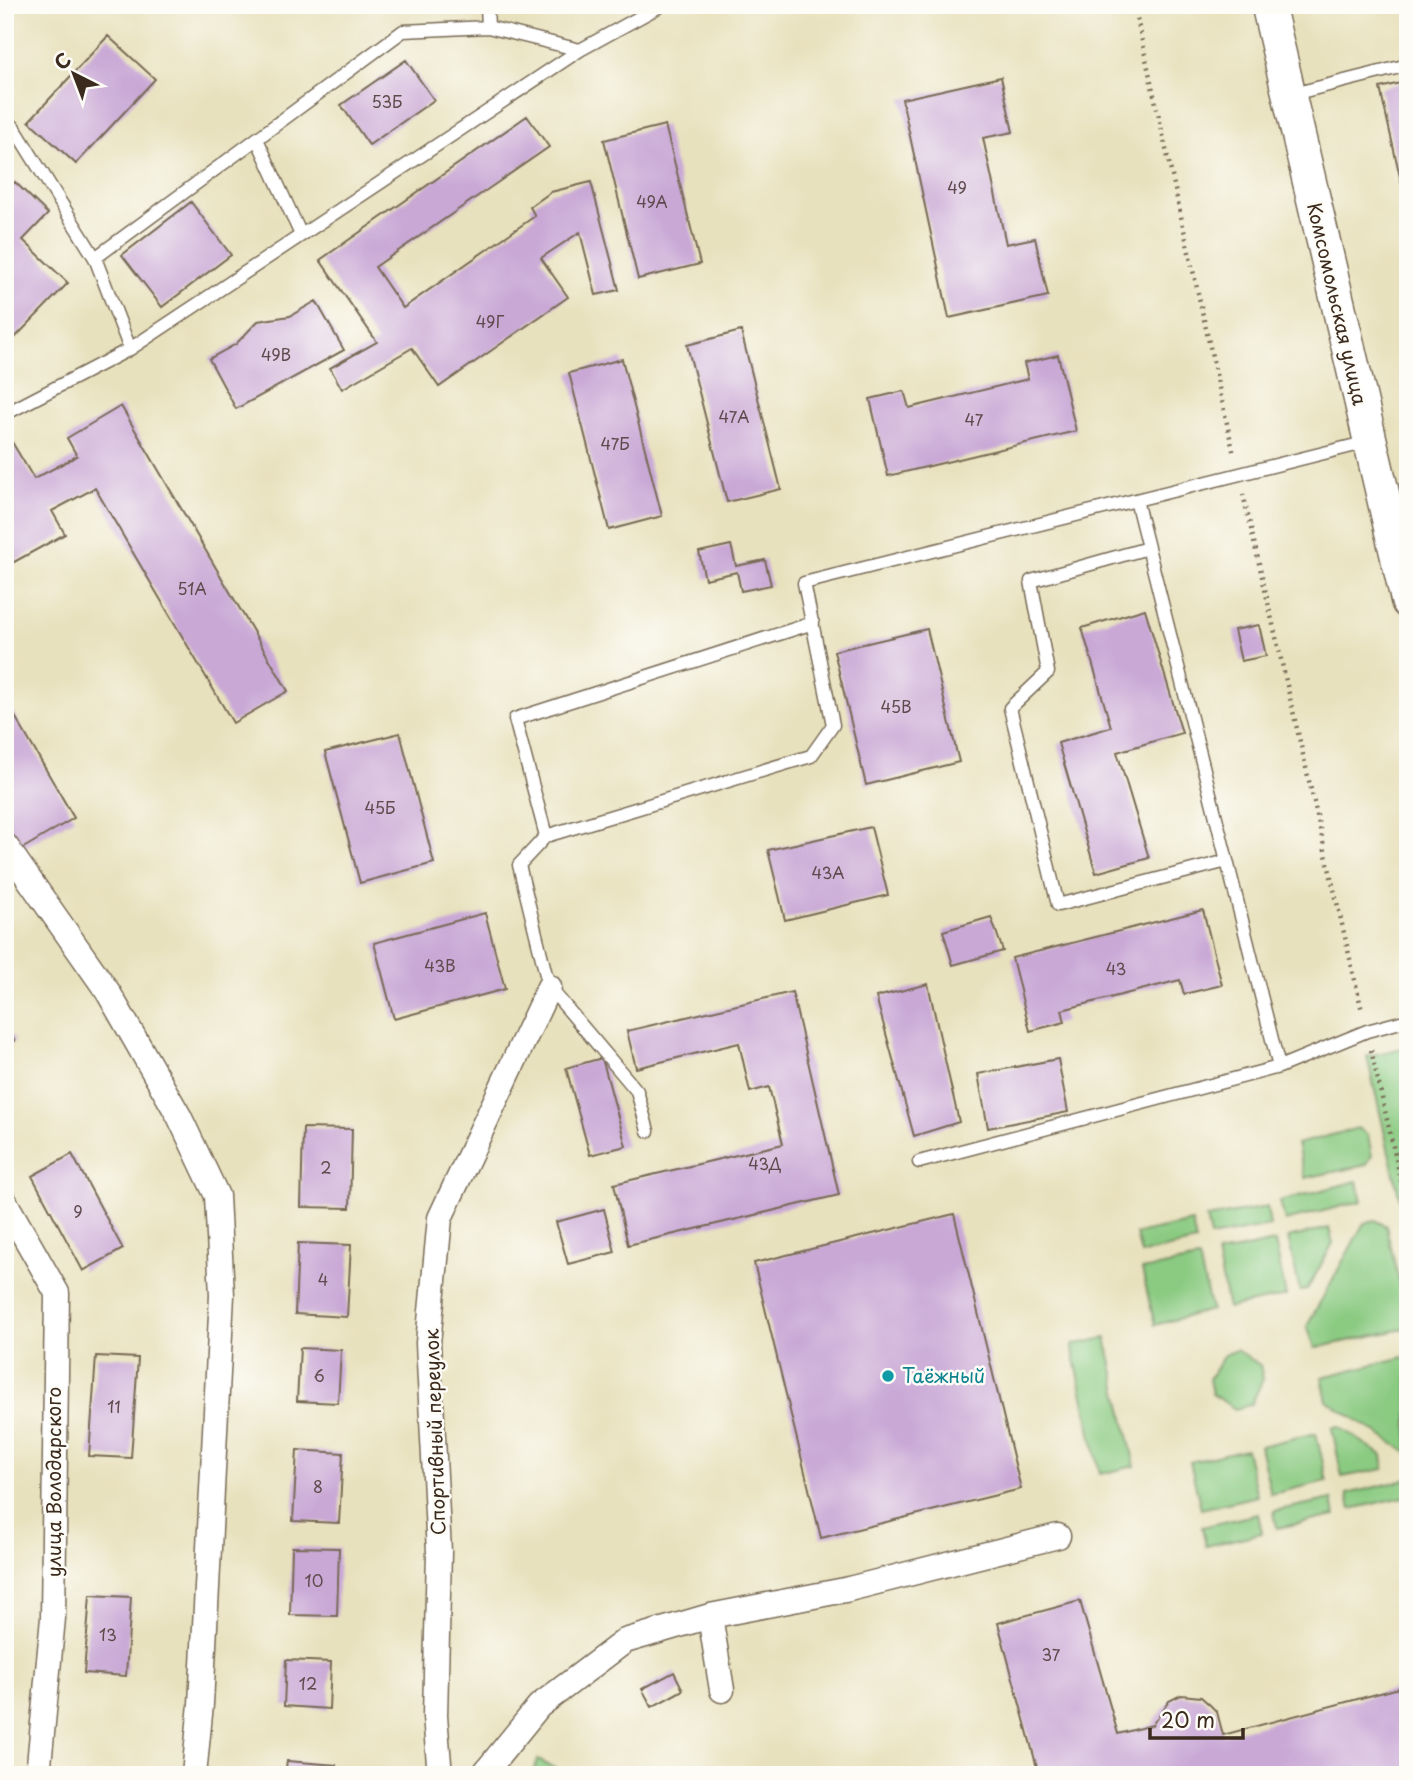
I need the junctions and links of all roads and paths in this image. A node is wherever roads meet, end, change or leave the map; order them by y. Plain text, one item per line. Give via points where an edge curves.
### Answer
1 (487, 5) edge
2 (662, 5) edge
3 (1133, 5) edge
4 (1268, 5) edge
5 (488, 27) junction
6 (580, 50) junction
7 (1408, 65) edge
8 (1288, 95) junction
9 (5, 134) edge
10 (257, 139) junction
11 (301, 236) junction
12 (94, 258) junction
13 (130, 349) junction
14 (5, 414) edge
15 (1368, 442) junction
16 (1239, 475) junction
17 (1136, 500) junction
18 (1148, 548) junction
19 (1408, 603) edge
20 (813, 624) junction
21 (546, 836) junction
22 (5, 845) edge
23 (1227, 861) junction
24 (549, 987) junction
25 (1408, 1020) edge
26 (1367, 1031) junction
27 (1279, 1067) junction
28 (648, 1131) dead end
29 (919, 1163) dead end
30 (5, 1202) edge
31 (1408, 1210) edge
32 (1058, 1536) dead end
33 (710, 1616) junction
34 (722, 1690) dead end
35 (38, 1775) edge
36 (194, 1775) edge
37 (440, 1775) edge
38 (483, 1775) edge

1 - 5 lane
2 - 6 lane
3 - 16 path
4 - 8 main road, Комсомольская улица
5 - 6 lane
5 - 10 lane via 403,31
6 - 11 lane
7 - 8 lane
8 - 15 main road, Комсомольская улица
9 - 12 lane via 13,126
10 - 11 lane
10 - 12 lane
11 - 13 lane
12 - 13 lane
13 - 14 lane
15 - 16 lane
15 - 19 main road, Комсомольская улица
16 - 17 lane
16 - 26 path
17 - 18 lane
17 - 20 lane via 804,583
18 - 23 lane
18 - 23 lane via 1031,581 1048,672 1010,708 1058,905
20 - 21 lane via 833,725 810,756
20 - 21 lane via 515,719
21 - 24 lane via 519,865
22 - 36 street via 108,992 179,1116 216,1196 222,1295
23 - 27 lane
24 - 28 lane via 637,1091
24 - 37 street, Спортивный переулок via 440,1218 428,1343 439,1552 435,1716
25 - 26 lane
26 - 27 lane
26 - 31 path
27 - 29 lane
30 - 35 street, улица Володарского via 57,1293 53,1618
32 - 33 street via 845,1590
33 - 34 street
33 - 38 street via 625,1641 539,1706

